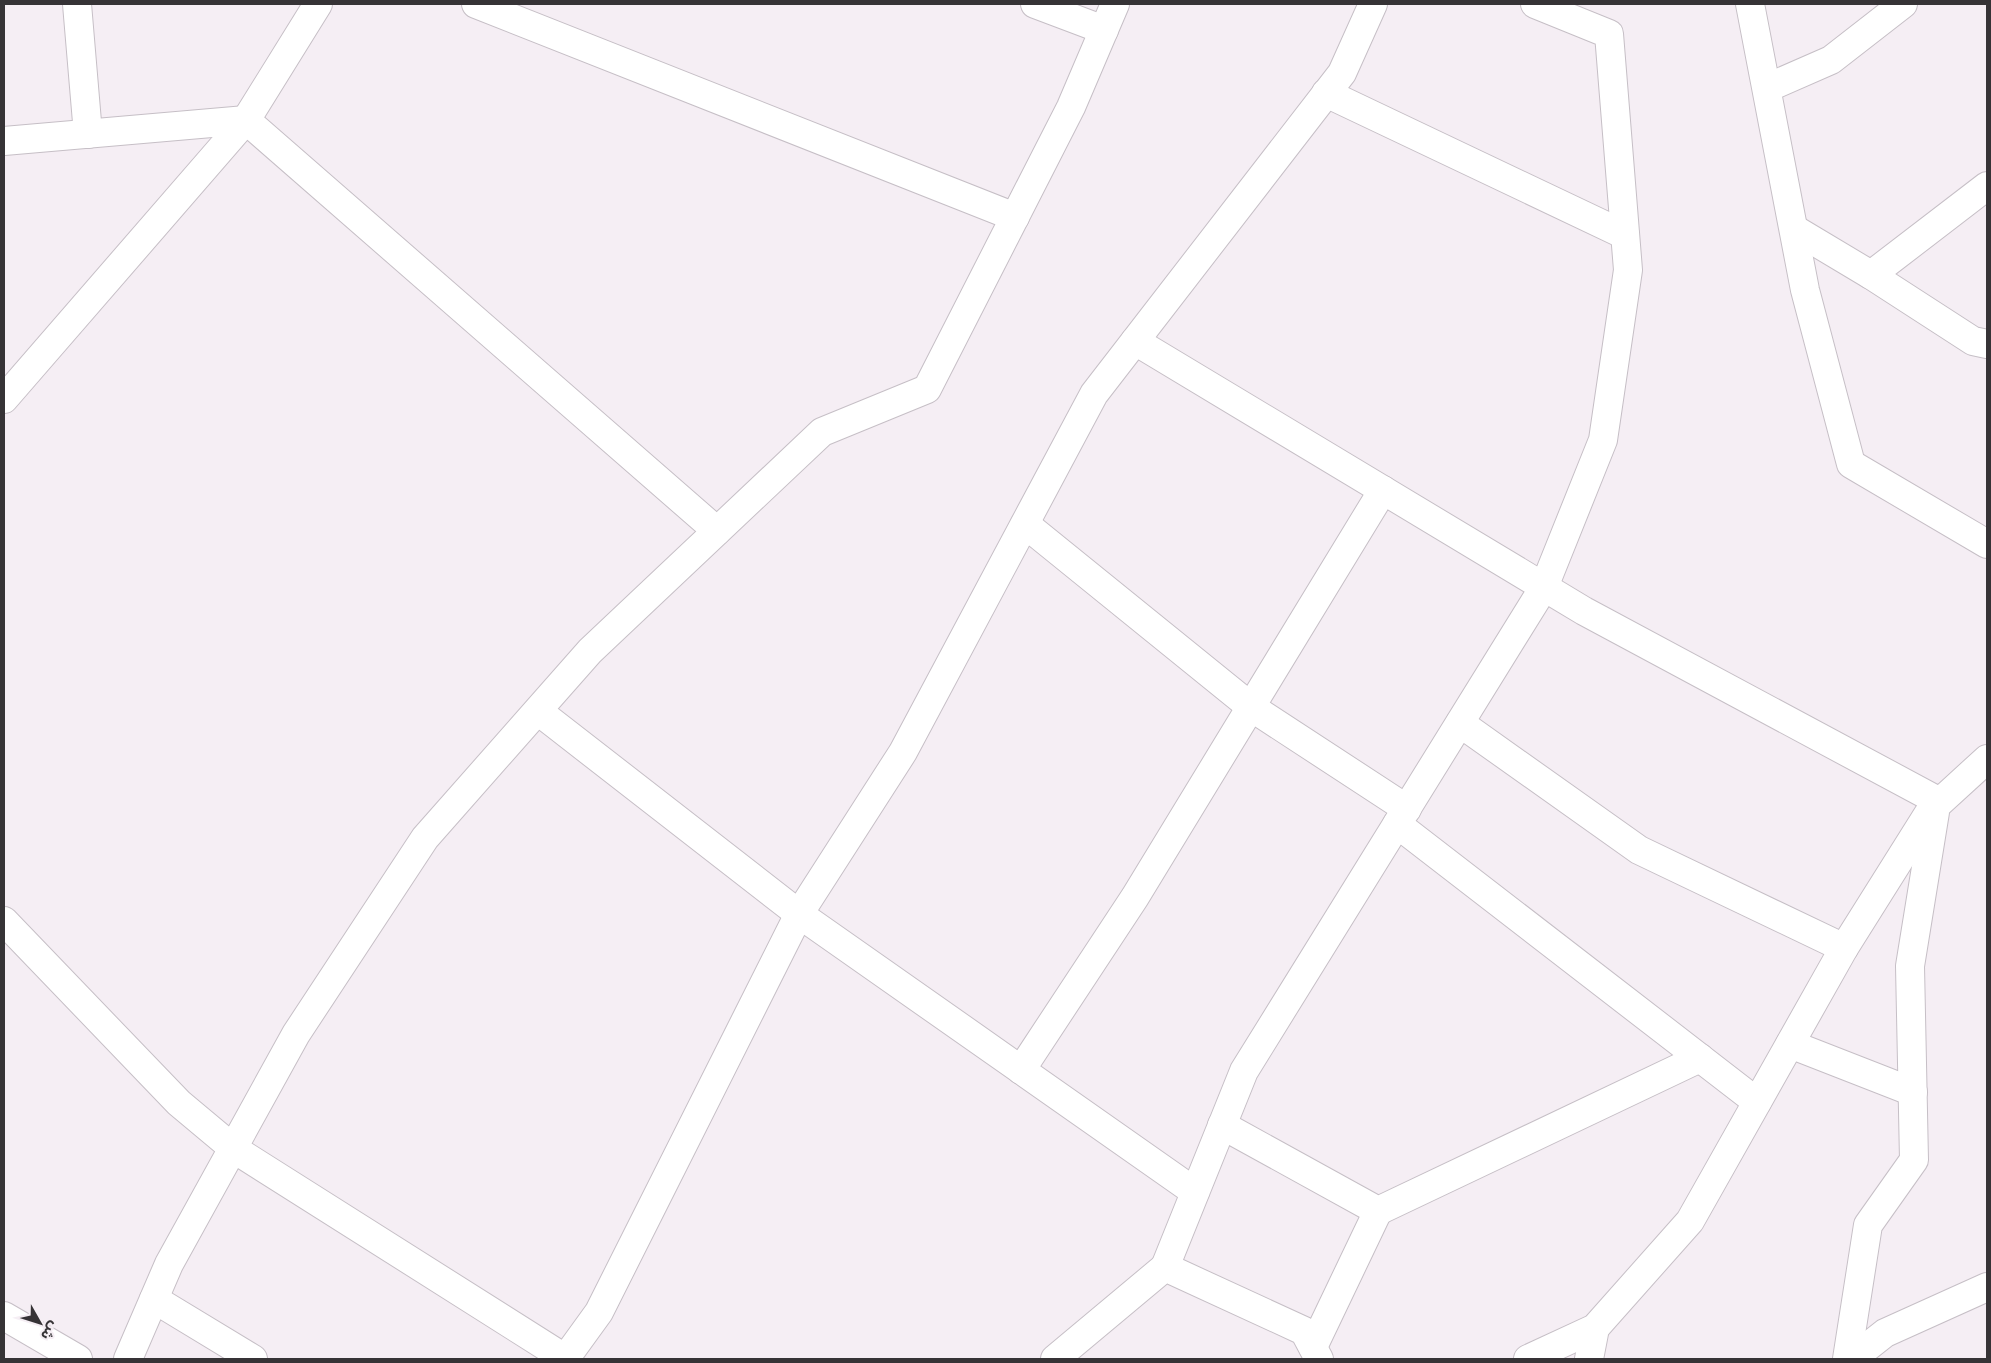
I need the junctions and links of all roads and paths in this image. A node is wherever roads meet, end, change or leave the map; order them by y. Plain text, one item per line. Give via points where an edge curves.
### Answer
1 (77, 4) edge
2 (318, 4) edge
3 (476, 4) edge
4 (1035, 4) edge
5 (1115, 4) edge
6 (1373, 4) edge
7 (1535, 4) edge
8 (1750, 4) edge
9 (1903, 4) edge
10 (1104, 30) junction
11 (1767, 88) junction
12 (1326, 93) junction
13 (246, 120) junction
14 (88, 134) junction
15 (4, 141) edge
16 (1987, 186) edge
17 (1015, 217) junction
18 (1794, 230) junction
19 (1625, 235) junction
20 (1871, 275) junction
21 (1135, 341) junction
22 (1987, 344) edge
23 (4, 400) edge
24 (1383, 490) junction
25 (1025, 524) junction
26 (717, 531) junction
27 (1987, 544) edge
28 (1544, 587) junction
29 (1251, 707) junction
30 (538, 711) junction
31 (1460, 723) junction
32 (1987, 759) edge
33 (1937, 800) junction
34 (1402, 817) junction
35 (799, 914) junction
36 (4, 921) edge
37 (1844, 948) junction
38 (1790, 1044) junction
39 (1700, 1058) junction
40 (1021, 1070) junction
41 (1913, 1092) junction
42 (1757, 1102) junction
43 (1222, 1125) junction
44 (234, 1148) junction
45 (1195, 1192) junction
46 (1378, 1211) junction
47 (1165, 1267) junction
48 (1987, 1287) edge
49 (154, 1299) junction
50 (4, 1316) edge
51 (1594, 1328) junction
52 (1316, 1353) edge
53 (78, 1359) edge
54 (128, 1359) edge
55 (253, 1359) edge
56 (565, 1359) edge
57 (1055, 1359) edge
58 (1528, 1359) edge
59 (1589, 1359) edge
60 (1847, 1359) edge
61 (1852, 1359) edge

1 - 14 street
2 - 13 street
3 - 17 street
4 - 10 street
5 - 10 street
6 - 12 street via 1342,73
7 - 19 street via 1609,34
8 - 11 street
9 - 11 street via 1831,60
10 - 17 street via 1071,107
11 - 18 street
12 - 19 street
12 - 21 street
13 - 14 street
13 - 23 street
13 - 26 street
14 - 15 street
16 - 20 street
17 - 26 street via 927,389 822,432
18 - 20 street
18 - 27 street via 1805,290 1850,464
19 - 28 street via 1628,270 1603,440
20 - 22 street via 1972,341
21 - 24 street
21 - 25 street via 1094,394
24 - 28 street
24 - 29 street
25 - 29 street
25 - 35 street via 903,752
26 - 30 street via 590,652
28 - 31 street
28 - 33 street
29 - 34 street
29 - 40 street via 1135,897
30 - 35 street
30 - 44 street via 425,838 296,1034
31 - 34 street
31 - 37 street via 1639,850
32 - 33 street via 1940,802
33 - 37 street
33 - 41 street via 1910,966
34 - 39 street
34 - 43 street via 1244,1071
35 - 40 street
35 - 56 street via 598,1312
36 - 44 street via 179,1103
37 - 38 street
38 - 41 street
38 - 42 street
39 - 42 street
39 - 46 street
40 - 45 street
41 - 60 street via 1914,1160 1868,1225
42 - 51 street via 1690,1221
43 - 45 street
43 - 46 street
44 - 49 street
44 - 56 street
45 - 47 street
46 - 52 street
47 - 52 street via 1304,1331
47 - 57 street
48 - 61 street via 1884,1333
49 - 54 street
49 - 55 street
50 - 53 street
51 - 58 street
51 - 59 street

